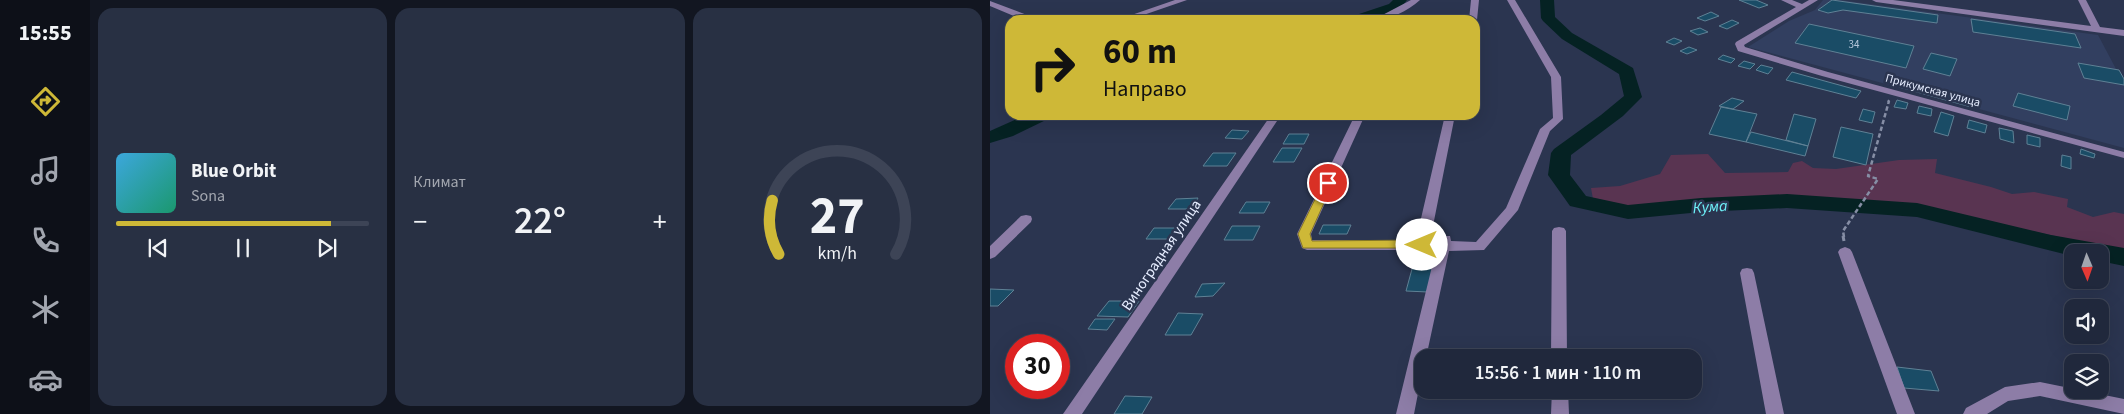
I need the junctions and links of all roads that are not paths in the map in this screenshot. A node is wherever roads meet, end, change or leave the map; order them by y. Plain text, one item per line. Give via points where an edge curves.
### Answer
1 (998, 0) edge
2 (1183, 0) edge
3 (1416, 0) edge
4 (1475, 0) edge
5 (1511, 0) edge
6 (1785, 0) edge
7 (1814, 0) edge
8 (1876, 0) edge
9 (2082, 0) edge
10 (990, 2) edge
11 (1802, 7) junction
12 (1019, 15) edge
13 (1136, 15) edge
14 (1388, 15) edge
15 (1474, 15) edge
16 (2097, 29) junction
17 (2124, 33) edge
18 (1273, 120) edge
19 (1358, 120) edge
20 (1449, 120) edge
21 (2124, 154) edge
22 (1026, 219) dead end
23 (1559, 231) dead end
24 (1444, 243) junction
25 (1422, 245) junction
26 (1844, 252) dead end
27 (990, 254) edge
28 (1747, 273) dead end
29 (1559, 349) edge
30 (1560, 399) edge
31 (2124, 407) edge
32 (1072, 414) edge
33 (1405, 414) edge
34 (1560, 414) edge
35 (1775, 414) edge
36 (1906, 414) edge
37 (1972, 414) edge

1 - 10 street
2 - 13 street
3 - 14 street
4 - 15 street
5 - 24 street via 1556,76 1558,119 1545,129 1512,210 1479,247
6 - 11 street
7 - 11 street
8 - 16 street
9 - 16 street
10 - 12 street
11 - 21 street, Прикумская улица via 1739,44 1741,49
16 - 17 street
18 - 32 street, Виноградная улица
19 - 25 street via 1304,234 1307,245
20 - 25 street
22 - 27 street
23 - 29 street
24 - 25 street
24 - 33 street
26 - 36 street
28 - 35 street
30 - 34 street
31 - 37 street via 2040,389 2005,394

